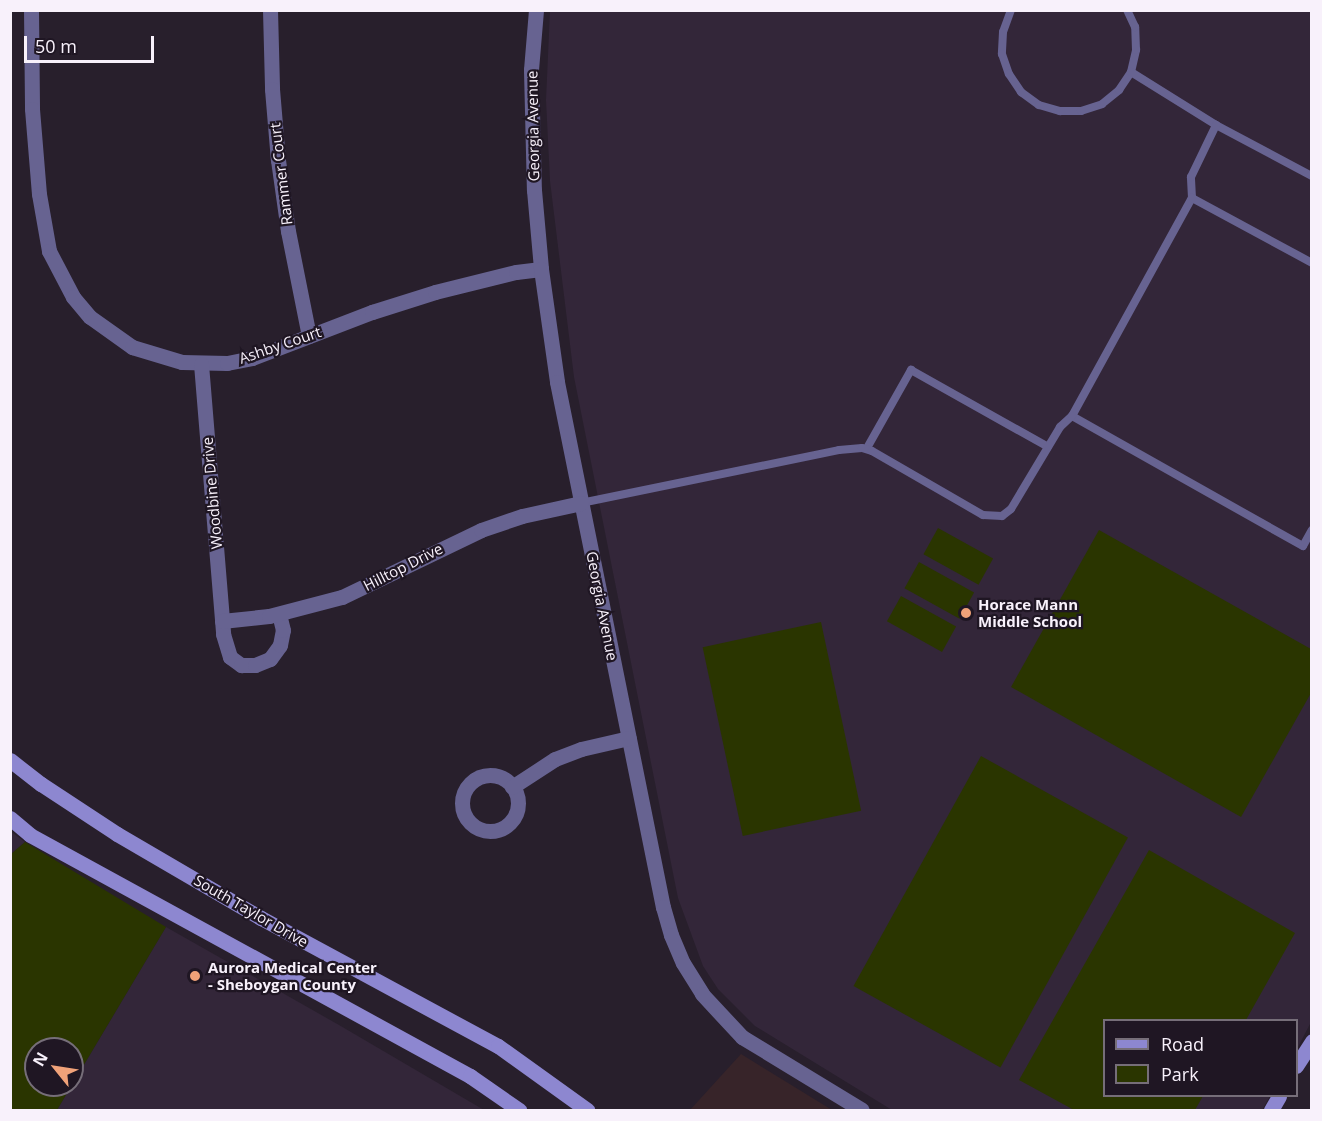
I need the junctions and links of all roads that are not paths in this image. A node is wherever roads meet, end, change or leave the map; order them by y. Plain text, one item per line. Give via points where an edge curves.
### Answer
1 (31, 10) edge
2 (270, 10) edge
3 (536, 10) edge
4 (1011, 10) edge
5 (1127, 10) edge
6 (1131, 72) junction
7 (1216, 125) junction
8 (1311, 176) edge
9 (1192, 198) junction
10 (1311, 263) edge
11 (541, 269) junction
12 (309, 336) junction
13 (201, 364) junction
14 (1072, 416) junction
15 (1048, 447) junction
16 (867, 448) junction
17 (581, 503) junction
18 (1311, 530) edge
19 (279, 614) junction
20 (222, 621) junction
21 (629, 738) junction
22 (10, 760) edge
23 (512, 787) dead end
24 (10, 818) edge
25 (1311, 1041) edge
26 (1298, 1063) edge
27 (519, 1110) edge
28 (587, 1110) edge
29 (862, 1110) edge

1 - 13 street, Ashby Court via 32,109 39,194 44,232 59,275 90,317 110,333 156,356
2 - 12 street, Rammer Court via 278,160
3 - 11 street, Georgia Avenue via 531,110
4 - 6 lane via 1003,32 1002,54 1021,92 1039,105 1081,111 1102,104 1119,90
5 - 6 lane via 1134,27 1136,50
6 - 7 lane
7 - 8 lane
7 - 9 lane via 1191,177
9 - 10 lane
9 - 14 lane
11 - 12 street, Ashby Court via 435,292
11 - 17 street, Georgia Avenue via 557,382
12 - 13 street, Ashby Court via 252,358
13 - 20 street, Woodbine Drive
14 - 15 lane
14 - 18 lane via 1303,546
15 - 16 lane via 1011,509 998,517 983,515
15 - 16 lane via 911,370
16 - 17 lane via 839,450
17 - 19 street, Hilltop Drive via 481,530 360,589
17 - 21 street, Georgia Avenue
19 - 20 street, Hilltop Drive
19 - 20 street via 280,645 270,659 255,666 241,665 230,657
21 - 23 street via 555,759
21 - 29 street, Georgia Avenue via 671,936 702,994 742,1037
22 - 28 main road, South Taylor Drive via 109,829 271,924 498,1046
24 - 27 main road via 30,836 470,1076
25 - 26 main road

